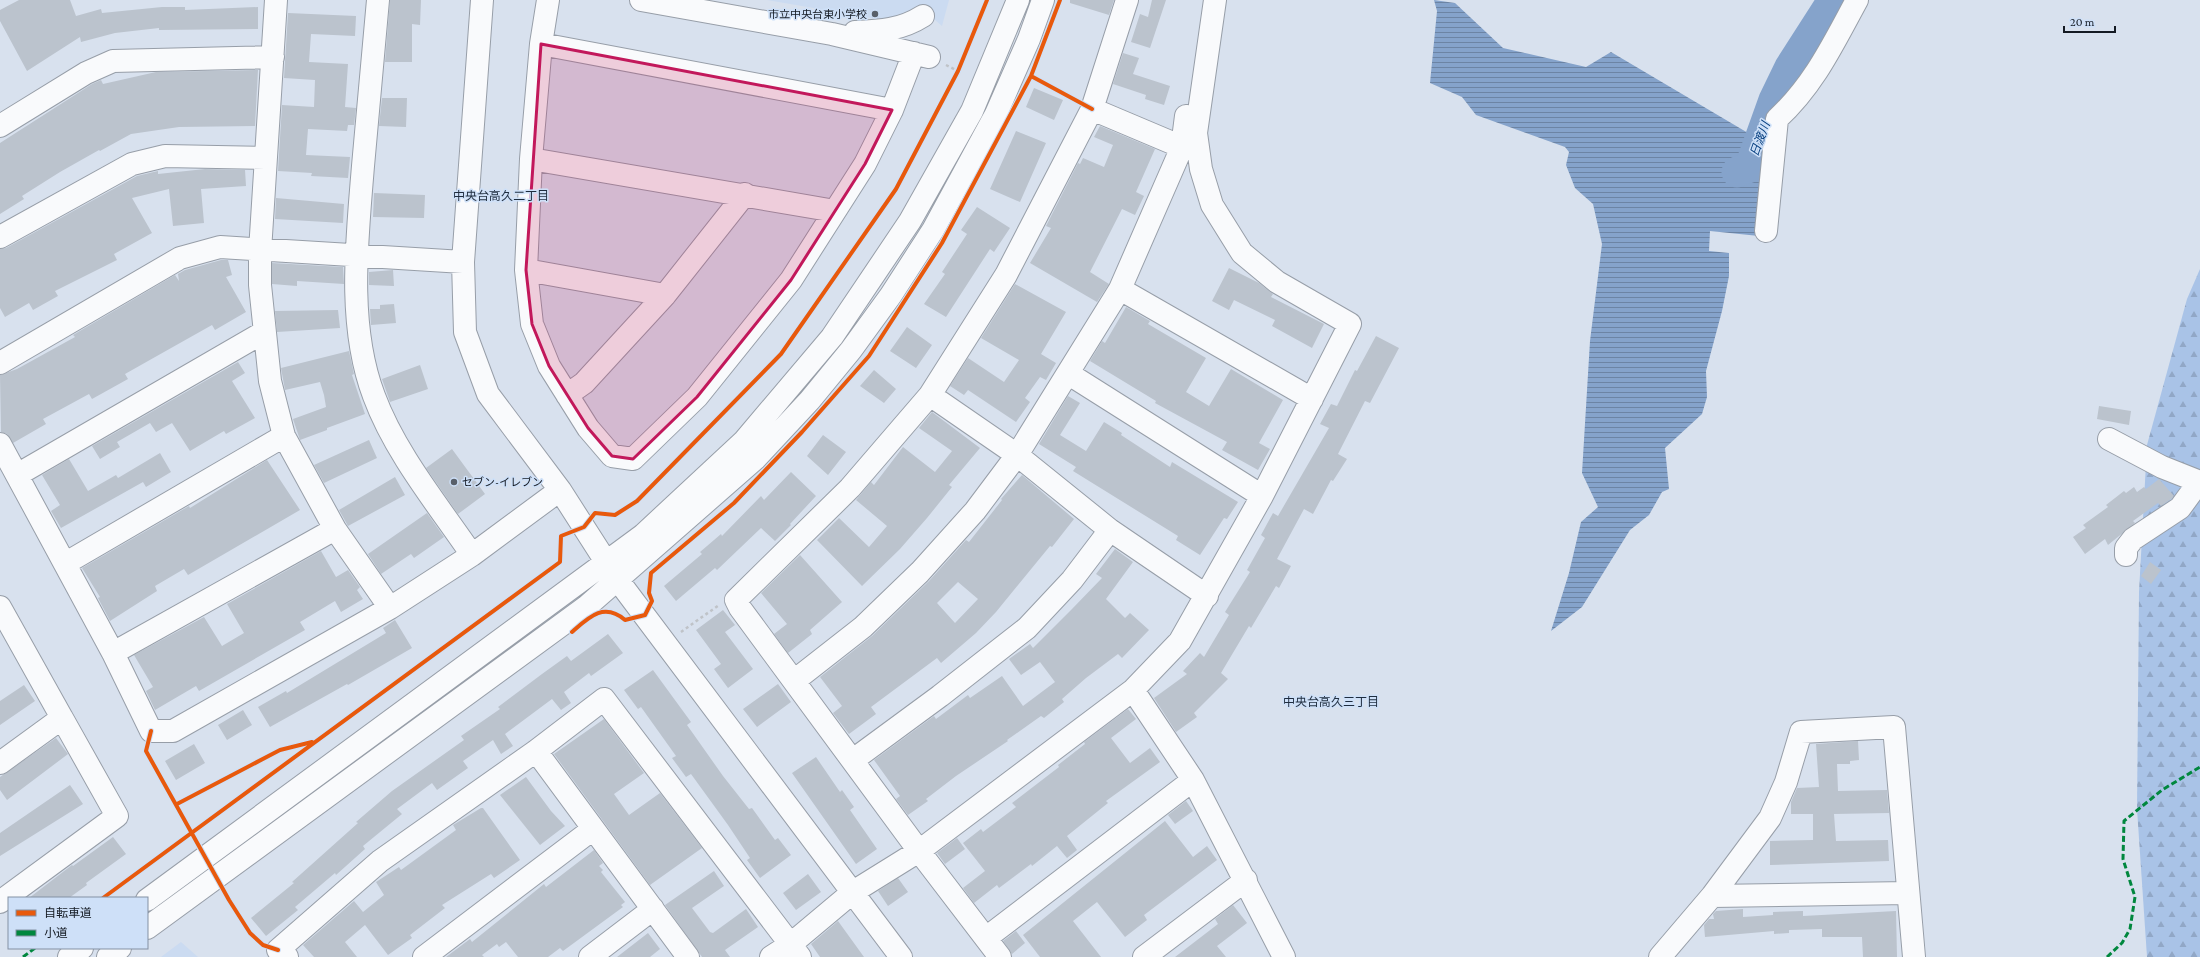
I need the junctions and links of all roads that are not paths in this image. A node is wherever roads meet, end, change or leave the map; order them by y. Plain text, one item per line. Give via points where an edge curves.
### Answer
1 (276, 0) edge
2 (378, 0) edge
3 (482, 0) edge
4 (548, 0) edge
5 (641, 0) edge
6 (1018, 0) edge
7 (1043, 0) edge
8 (1128, 0) edge
9 (1203, 0) edge
10 (1216, 0) edge
11 (1857, 0) edge
12 (923, 16) dead end
13 (832, 34) junction
14 (541, 44) junction
15 (273, 57) junction
16 (1092, 109) junction
17 (892, 110) junction
18 (0, 126) edge
19 (1182, 147) junction
20 (265, 158) junction
21 (531, 159) junction
22 (745, 194) junction
23 (835, 212) junction
24 (1766, 231) dead end
25 (0, 237) edge
26 (260, 251) junction
27 (355, 257) junction
28 (463, 262) junction
29 (526, 270) junction
30 (1120, 290) junction
31 (664, 295) junction
32 (264, 332) junction
33 (0, 363) edge
34 (1069, 374) junction
35 (567, 394) junction
36 (930, 395) junction
37 (1312, 399) junction
38 (284, 436) junction
39 (2109, 440) dead end
40 (0, 444) edge
41 (1017, 455) junction
42 (17, 475) junction
43 (2200, 482) edge
44 (560, 490) junction
45 (1262, 496) junction
46 (335, 529) junction
47 (1110, 530) junction
48 (472, 555) junction
49 (2126, 555) dead end
50 (605, 561) junction
51 (66, 563) junction
52 (617, 579) junction
53 (1207, 596) junction
54 (0, 607) edge
55 (390, 608) junction
56 (113, 653) junction
57 (794, 681) junction
58 (1133, 690) junction
59 (62, 718) junction
60 (536, 751) junction
61 (853, 760) junction
62 (0, 763) edge
63 (1193, 780) junction
64 (593, 829) junction
65 (919, 851) junction
66 (1246, 880) junction
67 (853, 892) junction
68 (1908, 893) junction
69 (1712, 896) junction
70 (148, 899) edge
71 (0, 902) edge
72 (653, 909) junction
73 (148, 927) edge
74 (986, 938) junction
75 (81, 949) edge
76 (119, 949) edge
77 (795, 951) edge
78 (69, 957) edge
79 (108, 957) edge
80 (287, 957) edge
81 (424, 957) edge
82 (590, 957) edge
83 (688, 957) edge
84 (772, 957) edge
85 (901, 957) edge
86 (1000, 957) edge
87 (1144, 957) edge
88 (1284, 957) edge
89 (1660, 957) edge
90 (1914, 957) edge

1 - 15 street
2 - 27 street
3 - 28 street
4 - 14 street
5 - 13 street
6 - 50 street via 972,111 910,221 832,337 744,441 643,535
7 - 52 street via 996,114 933,230 851,350 810,400 755,459
8 - 16 street
9 - 19 street
10 - 37 street via 1196,133 1201,169 1212,205 1242,253 1277,282 1350,324
11 - 24 street via 1812,81 1777,119
12 - 13 street via 908,25 884,30
13 - 17 street via 922,55
14 - 17 street
14 - 21 street
15 - 18 street via 113,61 86,73
15 - 20 street
16 - 19 street
16 - 36 street via 1006,275
17 - 23 street via 865,164
19 - 30 street
20 - 25 street via 165,156 132,164
20 - 26 street
21 - 22 street
21 - 29 street
22 - 23 street
22 - 31 street
23 - 35 street via 791,280 697,397 634,459 612,456 588,428
26 - 27 street
26 - 32 street
26 - 33 street via 220,247 180,258
27 - 28 street
27 - 48 street via 358,317 373,395 385,423 414,470
28 - 44 street via 465,332 488,394
29 - 31 street
29 - 35 street via 532,324 549,366
30 - 34 street
30 - 37 street
31 - 35 street via 584,383
32 - 38 street via 270,381
32 - 42 street
34 - 41 street
34 - 45 street
36 - 41 street
36 - 57 street via 850,488 736,600
37 - 45 street
38 - 46 street
38 - 51 street
39 - 43 street via 2162,467
40 - 42 street
41 - 47 street
41 - 57 street via 975,511 920,572 863,626
42 - 51 street
43 - 49 street via 2180,508 2133,539 2126,548
44 - 48 street
44 - 50 street
45 - 53 street
46 - 55 street
46 - 56 street
47 - 53 street
47 - 61 street via 1072,580 1027,628
48 - 55 street
50 - 52 street
50 - 70 street
51 - 56 street
52 - 67 street
52 - 73 street via 586,607
53 - 58 street via 1180,641
54 - 59 street
55 - 56 street via 173,731 151,731
57 - 61 street
58 - 63 street
58 - 65 street
59 - 62 street
59 - 71 street via 117,816
60 - 64 street
60 - 77 street via 604,698
60 - 80 street via 380,861 278,950
61 - 65 street
63 - 66 street
63 - 74 street
64 - 72 street
64 - 81 street
65 - 67 street
65 - 74 street
66 - 87 street
66 - 88 street
67 - 77 street
67 - 85 street
68 - 69 street
68 - 69 street via 1894,727 1800,732 1786,782 1770,818
68 - 90 street
69 - 89 street
72 - 82 street
72 - 83 street
74 - 86 street
75 - 78 street
76 - 79 street
77 - 84 street

